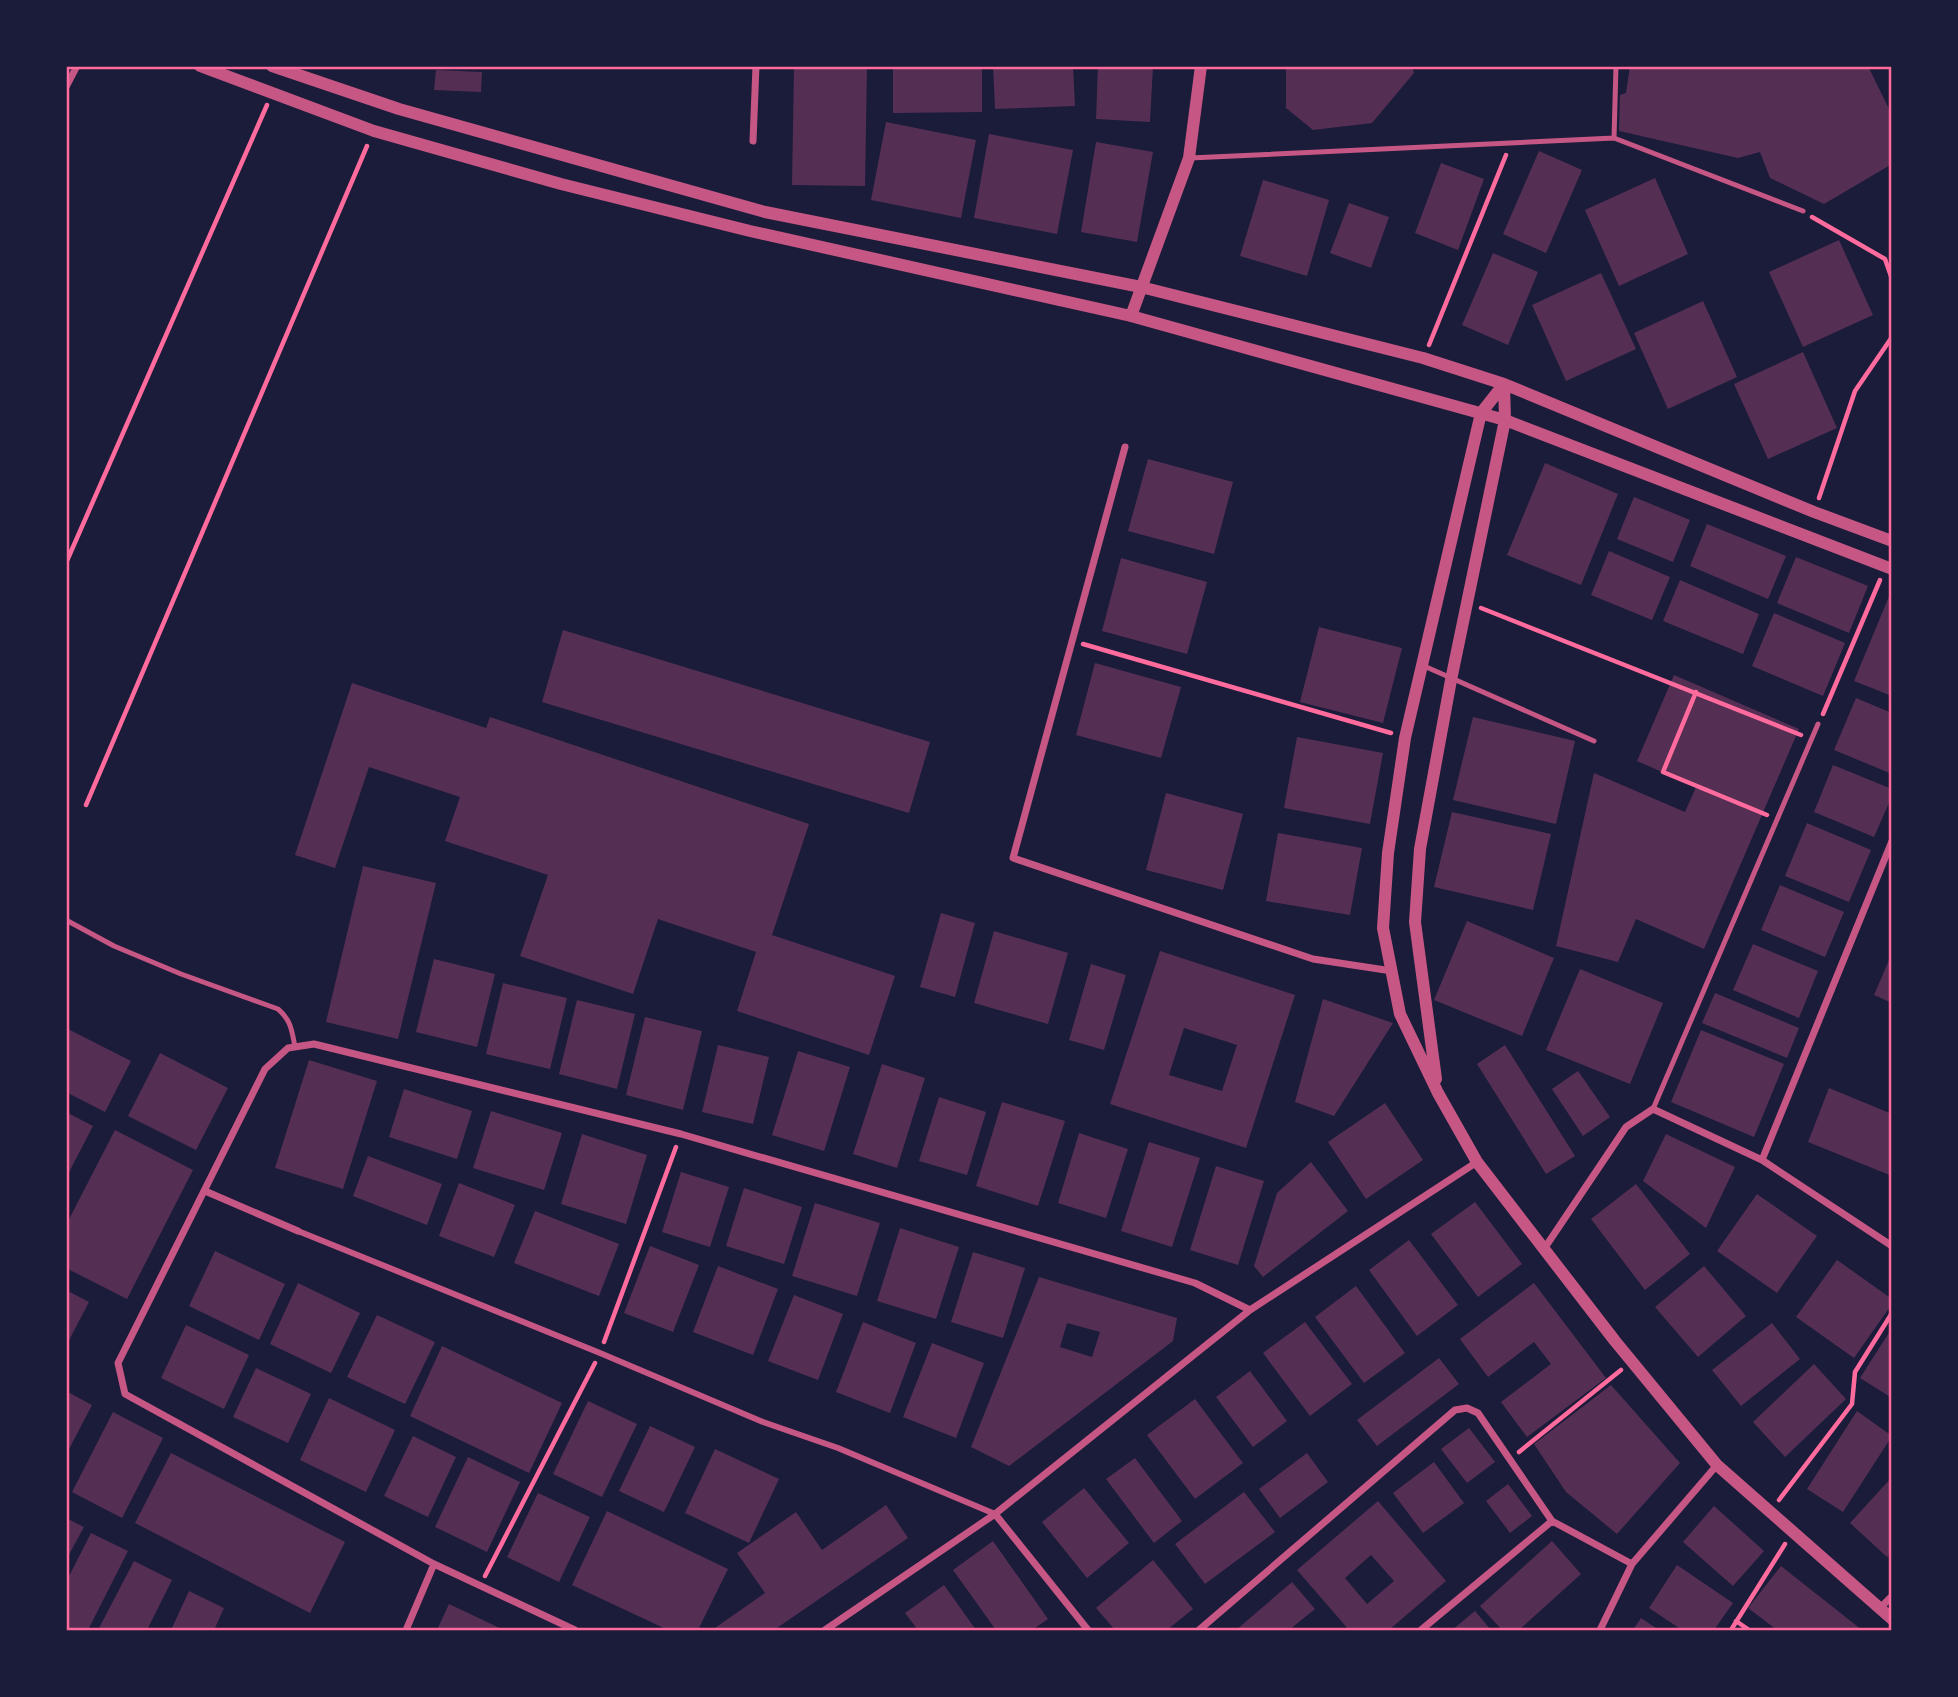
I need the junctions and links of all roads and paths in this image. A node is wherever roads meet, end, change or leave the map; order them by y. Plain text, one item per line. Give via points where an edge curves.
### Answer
1 (77, 66) edge
2 (200, 66) edge
3 (272, 66) edge
4 (756, 66) edge
5 (1201, 66) edge
6 (1616, 66) edge
7 (66, 87) edge
8 (272, 93) junction
9 (374, 131) junction
10 (1615, 138) junction
11 (753, 141) dead end
12 (1511, 143) junction
13 (1189, 159) junction
14 (1803, 211) joint
15 (1892, 279) edge
16 (1140, 287) junction
17 (1131, 316) junction
18 (1892, 337) edge
19 (1423, 358) junction
20 (1504, 384) junction
21 (1481, 413) junction
22 (1505, 420) junction
23 (1125, 447) dead end
24 (1814, 512) junction
25 (1892, 541) edge
26 (66, 563) edge
27 (1889, 568) edge
28 (1467, 602) junction
29 (1073, 641) junction
30 (1422, 666) junction
31 (1451, 680) junction
32 (1696, 692) junction
33 (1818, 724) joint
34 (1405, 738) junction
35 (1594, 741) dead end
36 (1797, 746) dead end
37 (1773, 804) dead end
38 (86, 805) dead end
39 (1768, 815) junction
40 (1777, 819) junction
41 (1892, 841) edge
42 (66, 920) edge
43 (1392, 971) junction
44 (295, 1047) junction
45 (1438, 1093) junction
46 (1653, 1108) junction
47 (1762, 1160) junction
48 (1477, 1162) junction
49 (205, 1191) junction
50 (298, 1231) joint
51 (1892, 1246) edge
52 (1544, 1248) junction
53 (1250, 1310) junction
54 (1892, 1313) edge
55 (1632, 1362) junction
56 (1510, 1459) junction
57 (1717, 1465) junction
58 (1770, 1511) junction
59 (995, 1514) junction
60 (1552, 1521) junction
61 (1793, 1532) junction
62 (434, 1564) junction
63 (1632, 1564) junction
64 (1892, 1596) edge
65 (1880, 1608) junction
66 (1892, 1619) edge
67 (1736, 1622) junction
68 (406, 1630) edge
69 (575, 1630) edge
70 (825, 1630) edge
71 (1088, 1630) edge
72 (1199, 1630) edge
73 (1421, 1630) edge
74 (1600, 1630) edge
75 (1731, 1630) edge
76 (1749, 1630) edge

1 - 7 street
2 - 8 street
3 - 16 street via 399,109 765,212
4 - 11 street
5 - 13 street
6 - 10 lane
8 - 9 street
8 - 26 path
9 - 17 street via 750,231
9 - 38 path
10 - 12 lane
10 - 14 lane
12 - 13 lane
12 - 19 path
13 - 16 street
14 - 15 path via 1885,259
16 - 17 street
16 - 19 street
17 - 21 street
18 - 24 path via 1854,391
19 - 20 street
20 - 21 street
20 - 22 street
20 - 24 street
21 - 22 street
21 - 30 street
22 - 27 street
22 - 28 street
23 - 29 street
24 - 25 street
27 - 33 path
28 - 31 street
28 - 32 path
29 - 34 path
29 - 43 street via 1013,858 1313,959
30 - 31 lane
30 - 34 street
31 - 35 lane
31 - 45 street via 1420,849 1415,922
32 - 36 path via 1802,735
32 - 39 path via 1663,772
33 - 40 lane
34 - 43 street via 1388,853 1383,928
37 - 39 path
39 - 40 path
40 - 46 lane
41 - 47 street
42 - 44 lane via 125,951 278,1009 292,1027
43 - 45 street via 1400,1014
44 - 49 street via 265,1069
44 - 53 street via 314,1044 681,1134 1195,1283
45 - 48 street
46 - 47 street
46 - 52 street via 1626,1128
47 - 51 street
48 - 52 street
48 - 53 street
49 - 50 street
49 - 62 street via 118,1363 125,1394
50 - 59 street
52 - 55 street
53 - 59 street
54 - 58 path via 1855,1372 1852,1404
55 - 56 path
55 - 57 street
56 - 60 street
56 - 72 street via 1478,1413 1455,1410
57 - 58 street
57 - 63 street
58 - 61 street
59 - 70 street
59 - 71 street
60 - 63 street
60 - 73 street
61 - 65 street
61 - 67 path
62 - 68 street
62 - 69 street
63 - 74 street
64 - 65 street
65 - 66 street
67 - 75 path
67 - 76 path

